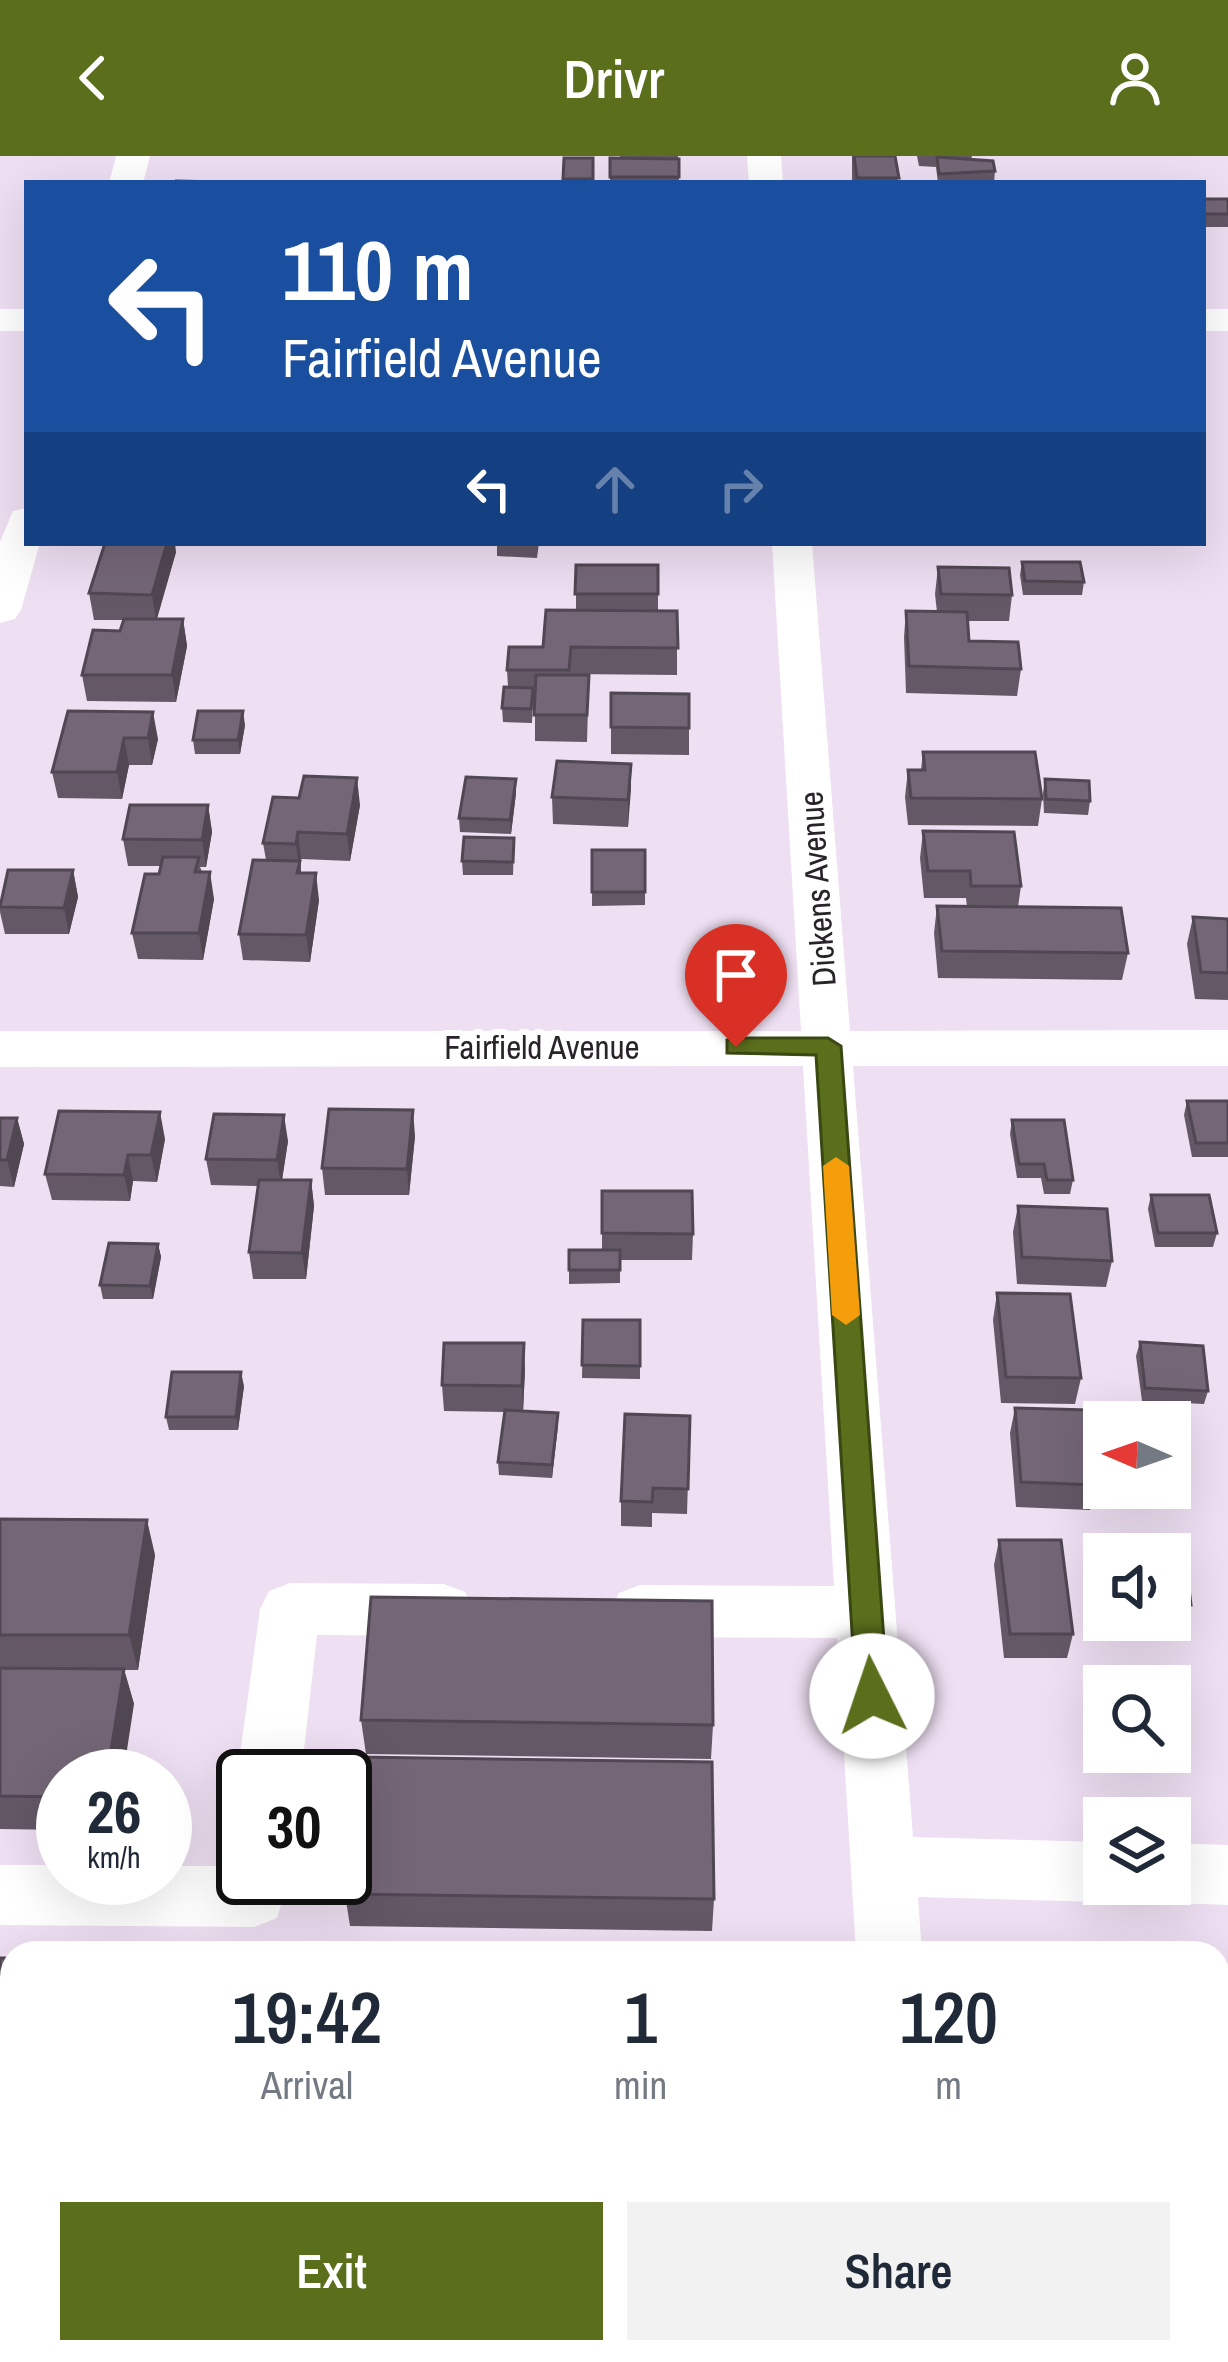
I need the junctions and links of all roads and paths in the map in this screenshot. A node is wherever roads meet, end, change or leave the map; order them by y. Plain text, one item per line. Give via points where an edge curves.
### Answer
1 (24, 530) edge
2 (792, 546) edge
3 (0, 610) edge
4 (828, 1046) junction
5 (1228, 1048) edge
6 (0, 1049) edge
7 (506, 1610) edge
8 (578, 1610) edge
9 (866, 1612) junction
10 (272, 1749) edge
11 (884, 1866) junction
12 (1083, 1871) edge
13 (1191, 1874) edge
14 (1228, 1875) edge
15 (0, 1895) edge
16 (216, 1897) edge
17 (888, 1941) edge

1 - 3 street
2 - 4 street, Dickens Avenue
4 - 5 street, Fairfield Avenue
4 - 6 street, Fairfield Avenue
4 - 9 street, Dickens Avenue
7 - 10 street via 290,1609
8 - 9 street
9 - 11 street, Dickens Avenue
11 - 12 street
11 - 17 street, Dickens Avenue
13 - 14 street
15 - 16 street

